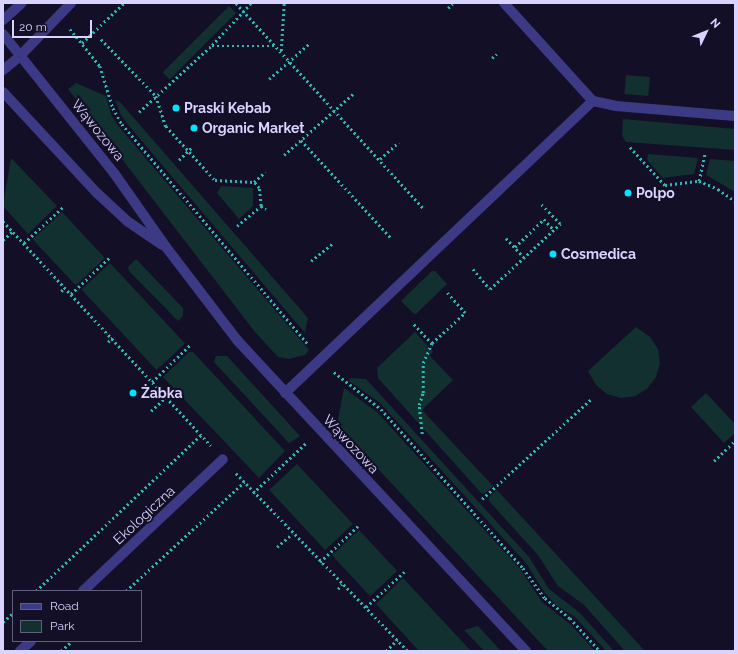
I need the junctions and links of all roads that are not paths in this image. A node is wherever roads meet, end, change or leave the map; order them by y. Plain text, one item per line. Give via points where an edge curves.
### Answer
1 (22, 3) edge
2 (70, 3) edge
3 (504, 3) edge
4 (3, 20) edge
5 (3, 34) edge
6 (20, 56) junction
7 (3, 70) edge
8 (3, 92) edge
9 (593, 101) junction
10 (735, 116) edge
11 (166, 247) junction
12 (285, 393) junction
13 (222, 459) road end
14 (84, 590) edge
15 (30, 642) edge
16 (20, 651) edge
17 (526, 651) edge

1 - 4 street
2 - 6 street
3 - 9 street
5 - 6 street, Wąwozowa
6 - 7 street
6 - 11 street, Wąwozowa via 114,172
8 - 11 street, Wąwozowa via 127,222
9 - 10 street via 616,106
9 - 12 street
11 - 12 street, Wąwozowa via 237,340
12 - 17 street, Wąwozowa
13 - 14 street, Ekologiczna
15 - 16 street

